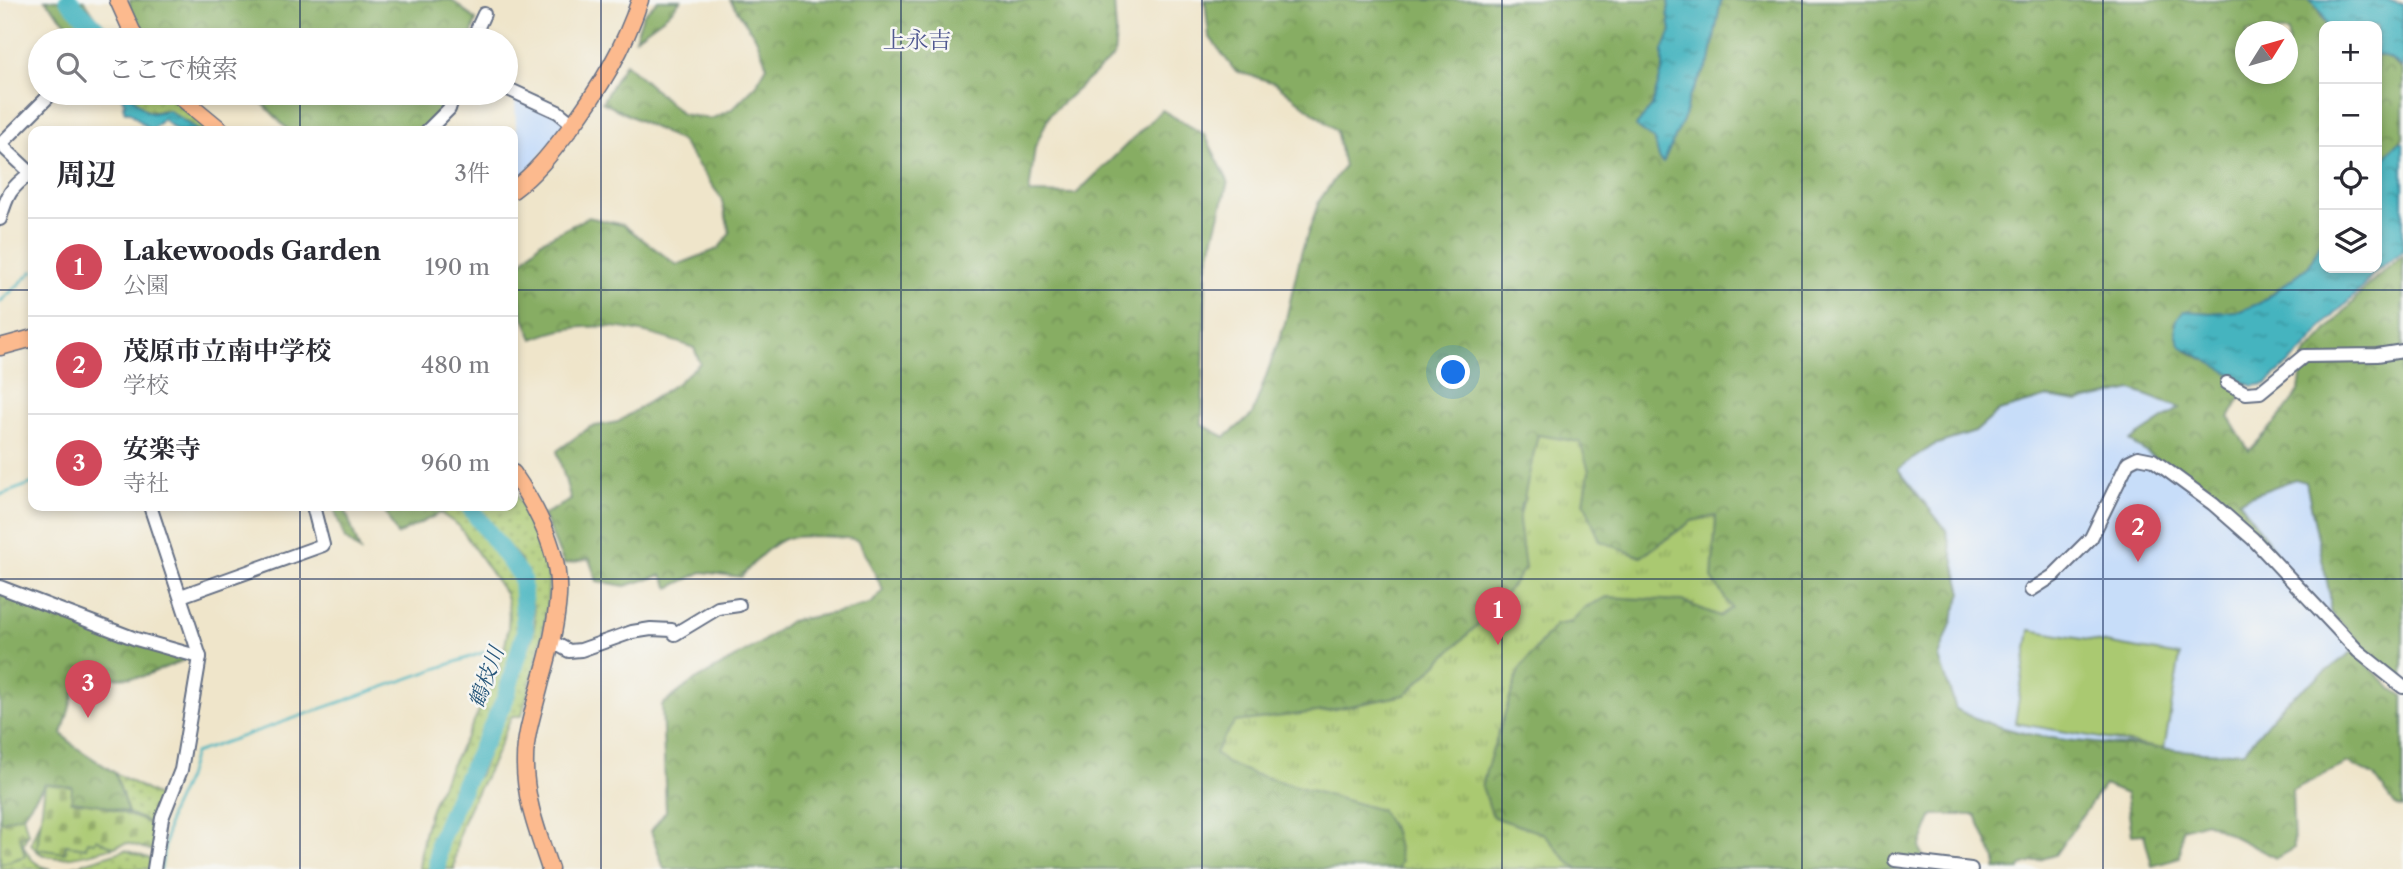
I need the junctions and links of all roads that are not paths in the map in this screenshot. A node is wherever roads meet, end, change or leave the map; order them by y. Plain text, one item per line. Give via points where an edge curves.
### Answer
1 (640, 0) edge
2 (122, 4) edge
3 (484, 14) dead end
4 (131, 28) edge
5 (478, 28) edge
6 (518, 94) edge
7 (40, 105) edge
8 (191, 105) edge
9 (450, 105) edge
10 (573, 124) junction
11 (216, 126) edge
12 (432, 126) edge
13 (0, 144) edge
14 (28, 170) edge
15 (28, 176) edge
16 (518, 186) edge
17 (0, 219) edge
18 (28, 339) edge
19 (0, 347) edge
20 (2403, 351) edge
21 (2227, 383) dead end
22 (518, 480) edge
23 (152, 511) edge
24 (314, 511) edge
25 (0, 587) edge
26 (2031, 590) dead end
27 (181, 596) junction
28 (739, 605) dead end
29 (551, 641) junction
30 (200, 657) junction
31 (2403, 687) edge
32 (1895, 860) dead end
33 (154, 869) edge
34 (550, 869) edge
35 (1971, 869) edge

1 - 10 main road via 619,54
2 - 4 main road
3 - 5 street
6 - 10 street
7 - 13 street
8 - 11 main road
9 - 12 street
10 - 16 main road
13 - 14 street
15 - 17 street via 6,196
18 - 19 main road
20 - 21 street via 2304,356 2260,392 2246,393
22 - 29 main road via 531,499 552,551 558,595
23 - 27 street
24 - 27 street via 323,545
25 - 30 street via 136,639
26 - 31 street via 2053,576 2091,538 2128,462 2138,457 2152,460 2253,539 2358,650
27 - 30 street
28 - 29 street via 718,608 675,634 650,629 569,651
29 - 34 main road via 525,758 530,808
30 - 33 street via 181,771 162,818
32 - 35 street

